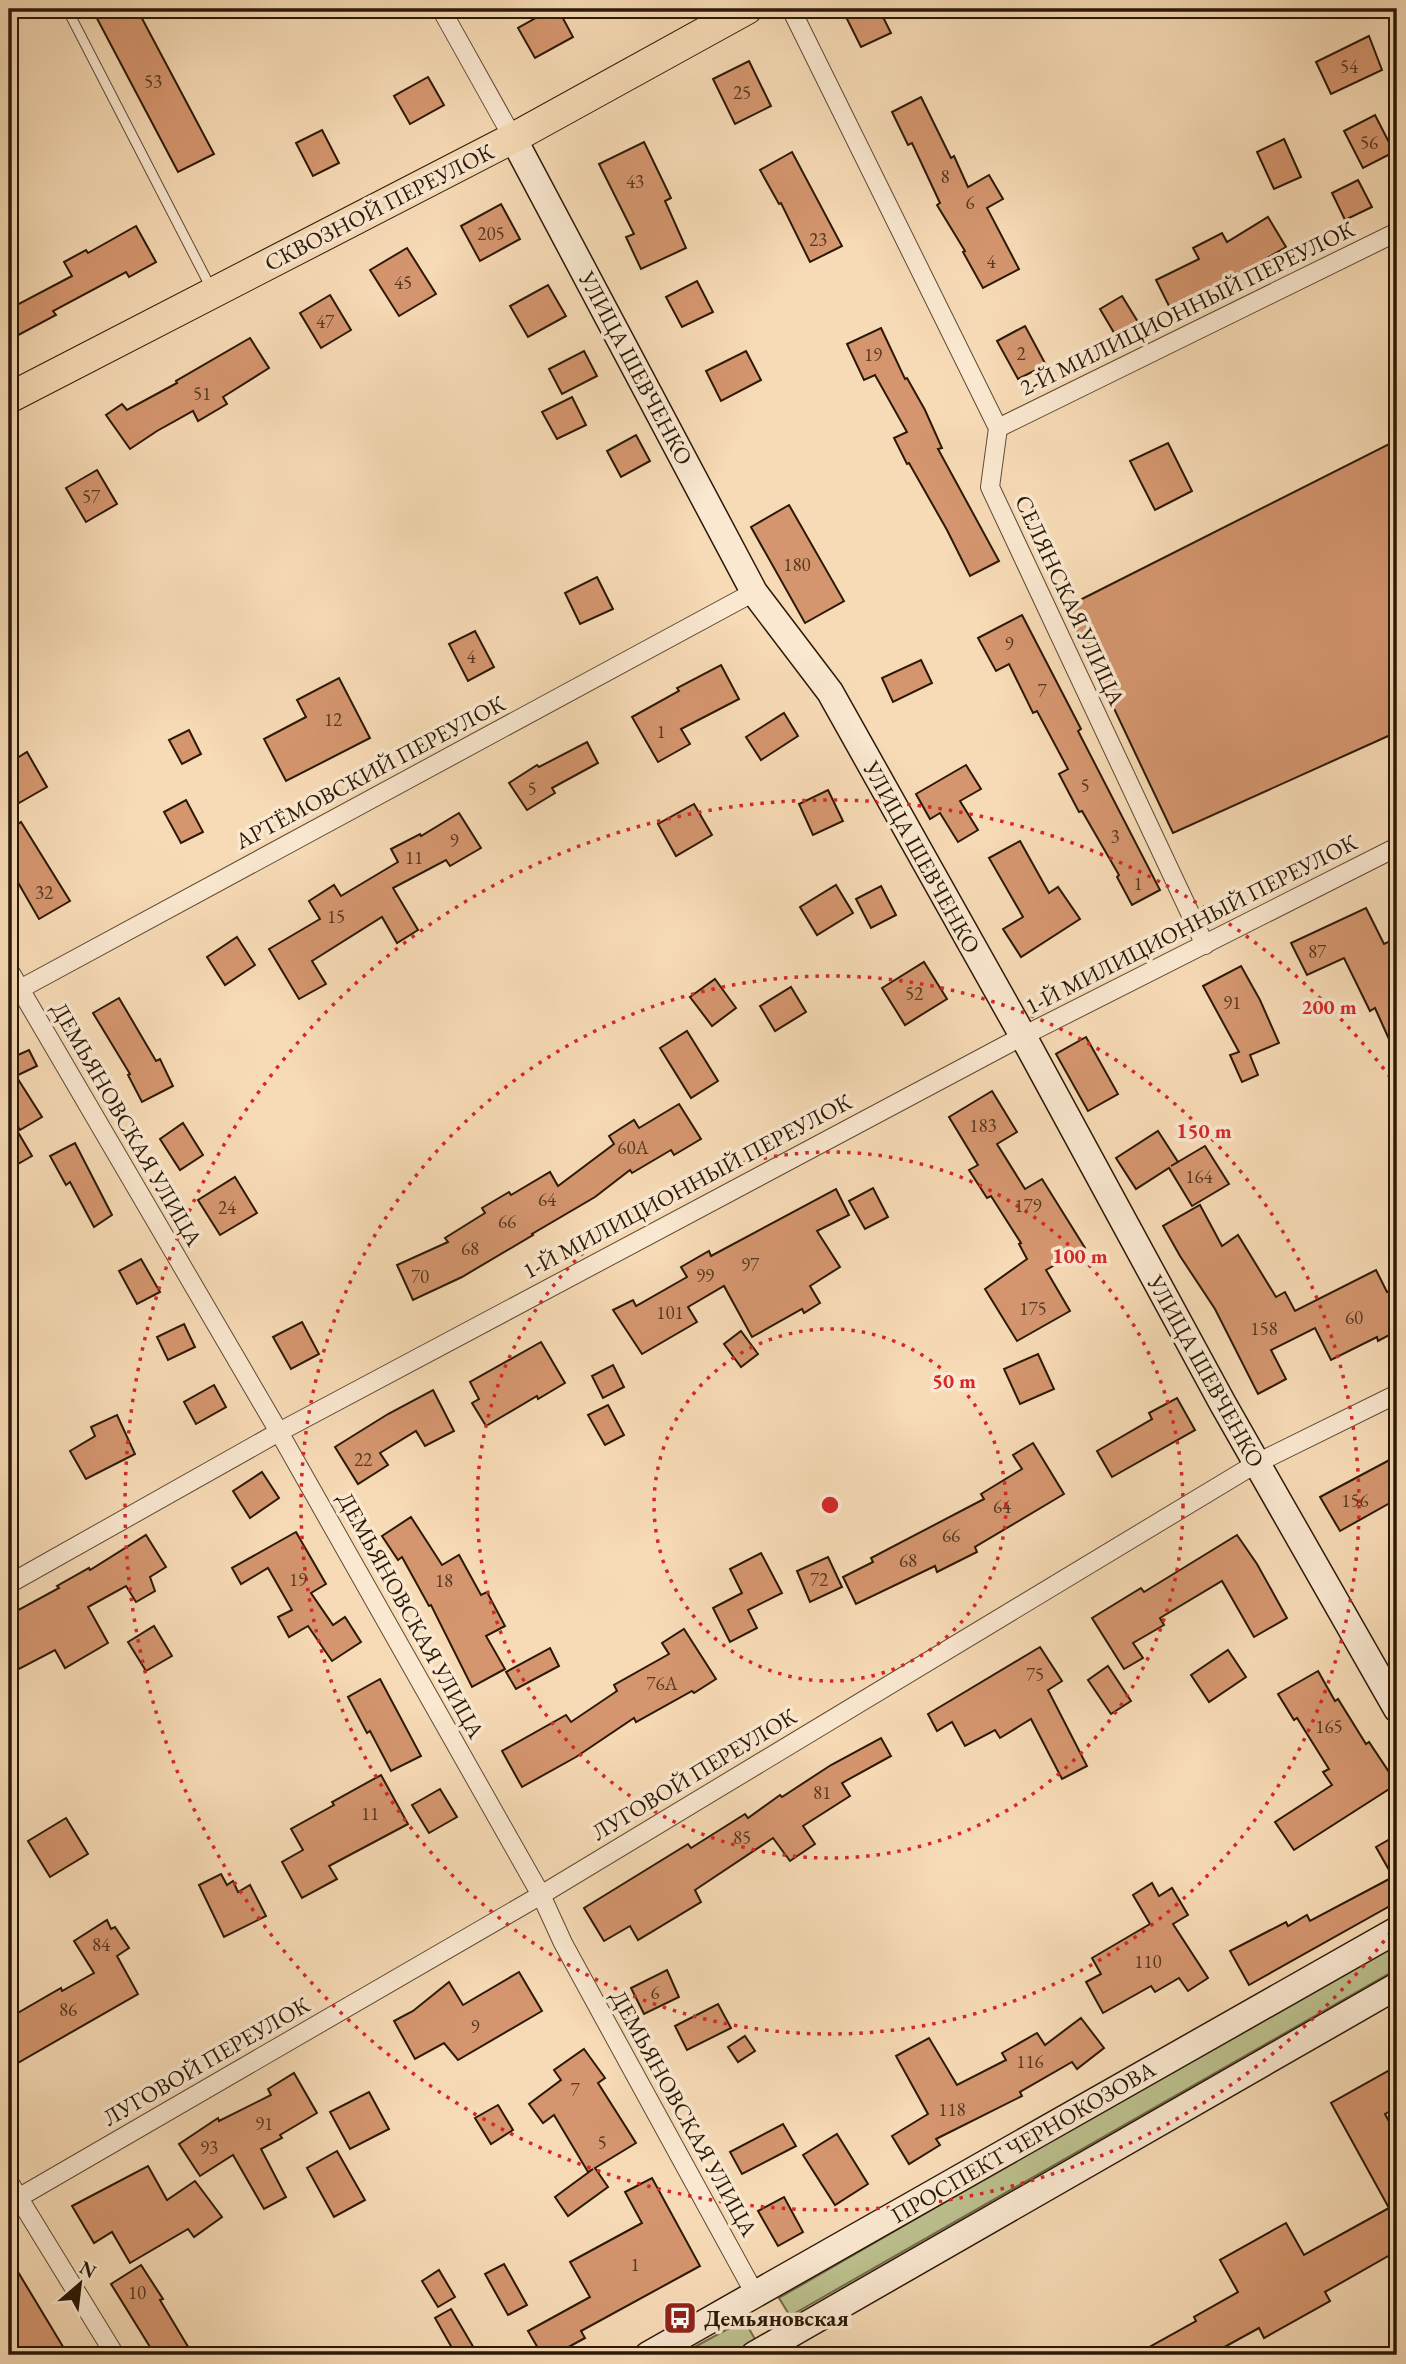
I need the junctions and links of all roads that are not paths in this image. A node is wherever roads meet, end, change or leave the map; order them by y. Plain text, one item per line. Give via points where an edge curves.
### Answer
1 (67, 9) edge
2 (441, 9) edge
3 (747, 9) edge
4 (791, 9) edge
5 (513, 138) junction
6 (1397, 232) edge
7 (213, 293) junction
8 (9, 398) edge
9 (998, 428) junction
10 (754, 592) junction
11 (1397, 847) edge
12 (1205, 945) junction
13 (9, 970) edge
14 (14, 992) edge
15 (1023, 1036) junction
16 (1397, 1394) edge
17 (279, 1432) junction
18 (1257, 1463) junction
19 (9, 1584) edge
20 (1397, 1709) edge
21 (541, 1895) junction
22 (1397, 1930) edge
23 (1397, 1986) edge
24 (9, 2182) edge
25 (18, 2198) junction
26 (755, 2294) junction
27 (115, 2355) edge
28 (648, 2355) edge
29 (754, 2355) edge

1 - 7 lane
2 - 5 street, УЛИЦА ШЕВЧЕНКО
3 - 5 main road, СКВОЗНОЙ ПЕРЕУЛОК
4 - 9 street
5 - 7 main road, СКВОЗНОЙ ПЕРЕУЛОК
5 - 10 street, УЛИЦА ШЕВЧЕНКО
6 - 9 street, 2-Й МИЛИЦИОННЫЙ ПЕРЕУЛОК
7 - 8 main road, СКВОЗНОЙ ПЕРЕУЛОК
9 - 12 street, СЕЛЯНСКАЯ УЛИЦА via 990,486
10 - 14 street, АРТЁМОВСКИЙ ПЕРЕУЛОК
10 - 15 street, УЛИЦА ШЕВЧЕНКО via 830,692
11 - 12 street, 1-Й МИЛИЦИОННЫЙ ПЕРЕУЛОК
12 - 15 street, 1-Й МИЛИЦИОННЫЙ ПЕРЕУЛОК
13 - 14 street, ДЕМЬЯНОВСКАЯ УЛИЦА
14 - 17 street, ДЕМЬЯНОВСКАЯ УЛИЦА
15 - 17 street, 1-Й МИЛИЦИОННЫЙ ПЕРЕУЛОК
15 - 18 street, УЛИЦА ШЕВЧЕНКО
16 - 18 street, ЛУГОВОЙ ПЕРЕУЛОК
17 - 19 street, 1-Й МИЛИЦИОННЫЙ ПЕРЕУЛОК
17 - 21 street, ДЕМЬЯНОВСКАЯ УЛИЦА
18 - 20 street, УЛИЦА ШЕВЧЕНКО
18 - 21 street, ЛУГОВОЙ ПЕРЕУЛОК
21 - 25 street, ЛУГОВОЙ ПЕРЕУЛОК
21 - 26 street, ДЕМЬЯНОВСКАЯ УЛИЦА
22 - 26 street, ПРОСПЕКТ ЧЕРНОКОЗОВА
23 - 29 street
24 - 25 street
25 - 27 street
26 - 28 street, ПРОСПЕКТ ЧЕРНОКОЗОВА

